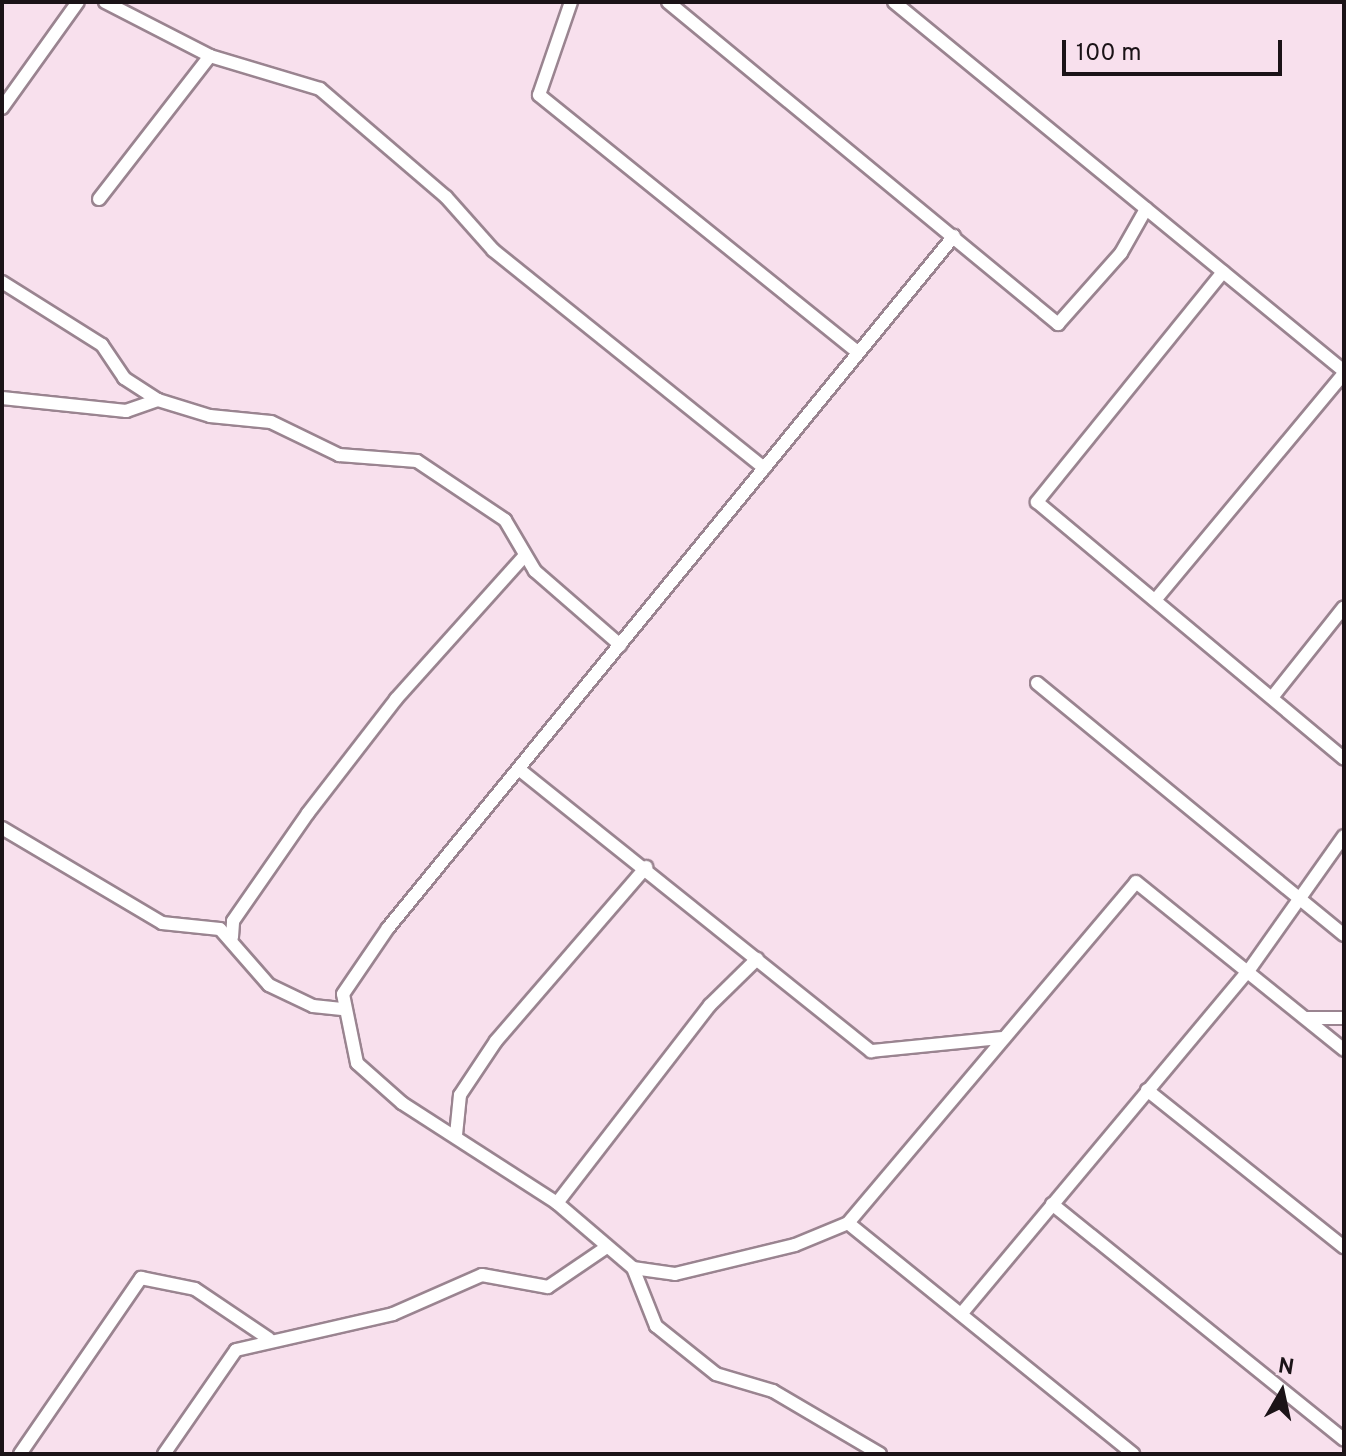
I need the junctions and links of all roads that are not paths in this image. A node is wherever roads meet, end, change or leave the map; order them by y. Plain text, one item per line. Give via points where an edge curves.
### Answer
1 (78, 2) edge
2 (105, 2) edge
3 (571, 2) edge
4 (668, 2) edge
5 (894, 2) edge
6 (210, 56) junction
7 (2, 108) edge
8 (99, 199) dead end
9 (1146, 209) junction
10 (954, 236) junction
11 (1223, 272) junction
12 (2, 282) edge
13 (858, 352) junction
14 (1344, 372) edge
15 (2, 398) edge
16 (158, 400) junction
17 (764, 468) junction
18 (525, 555) junction
19 (1156, 599) junction
20 (1344, 607) edge
21 (620, 645) junction
22 (1037, 683) dead end
23 (1274, 695) junction
24 (1344, 759) edge
25 (520, 770) junction
26 (2, 828) edge
27 (1344, 836) edge
28 (646, 867) junction
29 (1295, 899) junction
30 (1344, 935) edge
31 (232, 937) junction
32 (757, 959) junction
33 (1249, 970) junction
34 (342, 1009) junction
35 (1306, 1018) junction
36 (1344, 1018) edge
37 (1001, 1038) junction
38 (1344, 1050) edge
39 (1147, 1090) junction
40 (456, 1135) junction
41 (557, 1203) junction
42 (1052, 1204) junction
43 (848, 1223) junction
44 (1344, 1247) edge
45 (604, 1249) junction
46 (633, 1268) junction
47 (962, 1313) junction
48 (269, 1339) junction
49 (1344, 1440) edge
50 (20, 1454) edge
51 (164, 1454) edge
52 (880, 1454) edge
53 (1133, 1454) edge

1 - 7 street
2 - 6 street
3 - 13 street via 539,95
4 - 10 street
5 - 9 street
6 - 8 street
6 - 17 street via 320,89 446,197 493,250
9 - 10 street via 1121,253 1058,324
9 - 11 street
10 - 13 street
11 - 14 street
11 - 19 street via 1037,502
12 - 16 street via 102,345 124,378
13 - 17 street
14 - 19 street
15 - 16 street via 126,411
16 - 18 street via 210,416 271,422 339,455 417,461 505,520
17 - 21 street
18 - 21 street
18 - 31 street via 396,699 308,813 233,921
19 - 23 street
20 - 23 street
21 - 25 street
22 - 29 street
23 - 24 street
25 - 28 street
25 - 34 street via 388,928 343,994
26 - 31 street via 162,923 220,929
27 - 29 street
28 - 32 street
28 - 40 street via 496,1041 460,1095
29 - 30 street
29 - 33 street
31 - 34 street via 269,985 313,1006
32 - 37 street via 871,1051
32 - 41 street via 710,1005
33 - 35 street
33 - 37 street via 1136,882
33 - 39 street
34 - 40 street via 357,1063 402,1103
35 - 36 street
35 - 38 street
37 - 43 street
39 - 42 street
39 - 44 street
40 - 41 street
41 - 45 street
42 - 47 street
42 - 49 street
43 - 46 street via 795,1245 675,1274
43 - 47 street
45 - 46 street
45 - 48 street via 548,1287 482,1275 393,1314
46 - 52 street via 656,1326 716,1374 773,1391
47 - 53 street
48 - 50 street via 195,1289 141,1278
48 - 51 street via 236,1350

